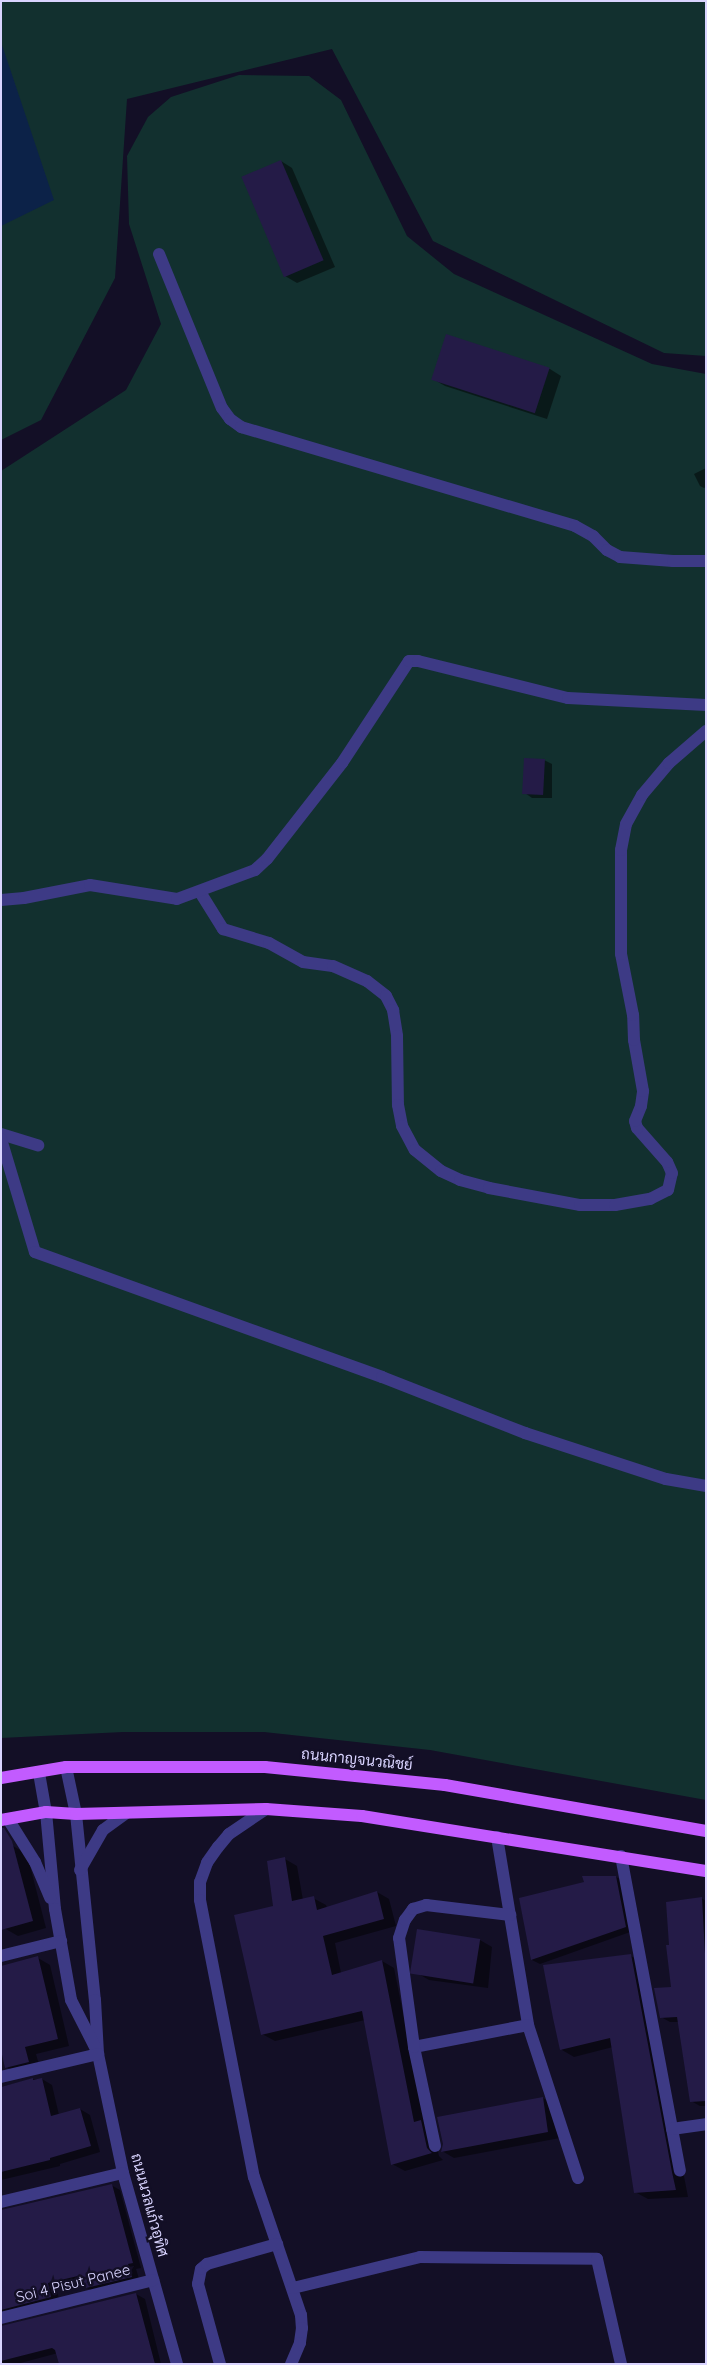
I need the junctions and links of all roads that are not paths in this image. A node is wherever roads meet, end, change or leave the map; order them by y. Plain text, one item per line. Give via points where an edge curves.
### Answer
1 (159, 254) dead end
2 (706, 561) edge
3 (706, 705) edge
4 (706, 731) edge
5 (200, 892) junction
6 (1, 900) edge
7 (1, 1134) edge
8 (1, 1139) edge
9 (38, 1145) dead end
10 (706, 1486) edge
11 (66, 1767) junction
12 (39, 1773) junction
13 (1, 1778) edge
14 (266, 1809) junction
15 (46, 1812) junction
16 (126, 1813) junction
17 (76, 1814) junction
18 (5, 1819) edge
19 (706, 1831) edge
20 (497, 1837) junction
21 (621, 1856) junction
22 (80, 1870) junction
23 (706, 1872) edge
24 (55, 1909) junction
25 (510, 1915) junction
26 (61, 1941) junction
27 (1, 1956) edge
28 (528, 2025) junction
29 (414, 2047) junction
30 (98, 2054) junction
31 (1, 2077) edge
32 (706, 2124) edge
33 (672, 2129) junction
34 (435, 2146) dead end
35 (680, 2171) dead end
36 (123, 2173) junction
37 (578, 2178) dead end
38 (1, 2202) edge
39 (276, 2244) junction
40 (153, 2280) junction
41 (293, 2288) junction
42 (1, 2318) edge
43 (177, 2364) edge
44 (220, 2364) edge
45 (291, 2364) edge
46 (621, 2364) edge

1 - 2 street via 222,408 241,427 575,526 620,556
3 - 5 street via 568,698 409,661 342,763 261,865 248,874
4 - 5 street via 669,763 642,794 626,824 620,850 621,954 643,1091 635,1121 637,1128 667,1162 672,1174 668,1190 650,1198 615,1205 580,1205 489,1188 460,1180 441,1170 416,1150 402,1126 398,1105 395,1017 384,993 334,966 302,962 268,943 224,929
5 - 6 street via 171,900 90,885
7 - 9 street
8 - 10 street via 35,1252 382,1376 525,1433 666,1479
11 - 12 main road, ถนนกาญจนวณิชย์
11 - 17 street, ถนนนวลแก้วอุทิศ
11 - 19 main road, ถนนกาญจนวณิชย์ via 265,1767 348,1774 445,1785
12 - 13 main road, ถนนกาญจนวณิชย์
12 - 15 street, ถนนนวลแก้วอุทิศ
14 - 16 main road
14 - 20 main road via 362,1816
14 - 39 street via 229,1834 206,1863 200,1882 200,1900 254,2177
15 - 17 main road
15 - 18 main road
15 - 24 street, ถนนนวลแก้วอุทิศ
16 - 17 main road
16 - 22 street via 103,1830
17 - 22 street, ถนนนวลแก้วอุทิศ
18 - 24 street via 35,1862
20 - 21 main road
20 - 25 street
21 - 23 main road
21 - 33 street
22 - 30 street, ถนนนวลแก้วอุทิศ
24 - 26 street, ถนนนวลแก้วอุทิศ
25 - 28 street
25 - 29 street via 426,1905 413,1909 399,1938
26 - 27 street
26 - 30 street, ถนนนวลแก้วอุทิศ via 71,2000
28 - 29 street
28 - 37 street
29 - 34 street
30 - 31 street
30 - 36 street, ถนนนวลแก้วอุทิศ
32 - 33 street
33 - 35 street
36 - 38 street
36 - 40 street, ถนนนวลแก้วอุทิศ
39 - 41 street
39 - 44 street via 207,2264 201,2269 198,2284
40 - 42 street, Soi 4 Pisut Panee
40 - 43 street, ถนนนวลแก้วอุทิศ
41 - 45 street via 302,2328
41 - 46 street via 420,2257 596,2259

